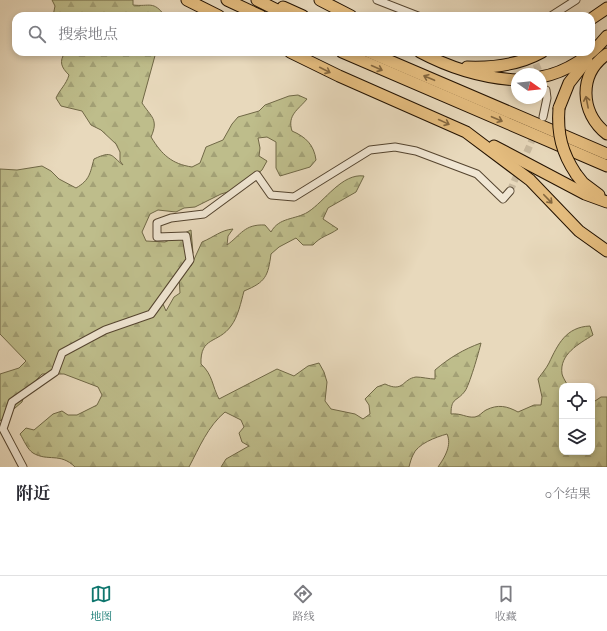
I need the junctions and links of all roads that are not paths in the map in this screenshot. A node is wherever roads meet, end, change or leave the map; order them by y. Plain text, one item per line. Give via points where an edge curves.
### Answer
1 (187, 0) edge
2 (227, 0) edge
3 (257, 0) edge
4 (271, 0) edge
5 (320, 0) edge
6 (377, 0) edge
7 (576, 0) edge
8 (607, 8) edge
9 (211, 12) edge
10 (252, 12) edge
11 (281, 12) edge
12 (295, 12) edge
13 (343, 12) edge
14 (408, 12) edge
15 (557, 12) edge
16 (595, 16) edge
17 (607, 36) edge
18 (602, 50) edge
19 (298, 56) edge
20 (351, 56) edge
21 (380, 56) edge
22 (429, 56) edge
23 (533, 56) edge
24 (591, 56) edge
25 (455, 67) junction
26 (547, 75) edge
27 (511, 79) edge
28 (546, 104) edge
29 (543, 117) dead end
30 (466, 132) junction
31 (607, 134) edge
32 (607, 154) edge
33 (607, 166) edge
34 (510, 191) dead end
35 (607, 199) edge
36 (607, 202) edge
37 (607, 251) edge
38 (23, 467) edge

1 - 9 highway
2 - 10 highway
3 - 11 highway
4 - 12 highway
5 - 13 highway
6 - 14 street
7 - 15 street
8 - 16 highway
17 - 18 highway
31 -> 18 highway via 590,116 585,93
18 - 35 highway, bridge via 569,83 559,108 558,130 564,152 576,174 590,189
19 -> 30 highway
20 -> 33 highway
32 -> 21 highway
22 - 25 highway
23 - 25 highway via 496,66
24 - 26 highway
25 - 27 highway via 487,77
28 - 29 street
30 - 36 highway via 585,194
30 -> 37 highway via 530,180 579,231
34 - 38 street via 503,199 477,174 416,151 395,146 383,147 370,150 294,197 271,195 257,175 204,214 171,218 157,223 157,237 186,236 190,260 151,314 106,330 62,353 55,372 12,402 3,430

